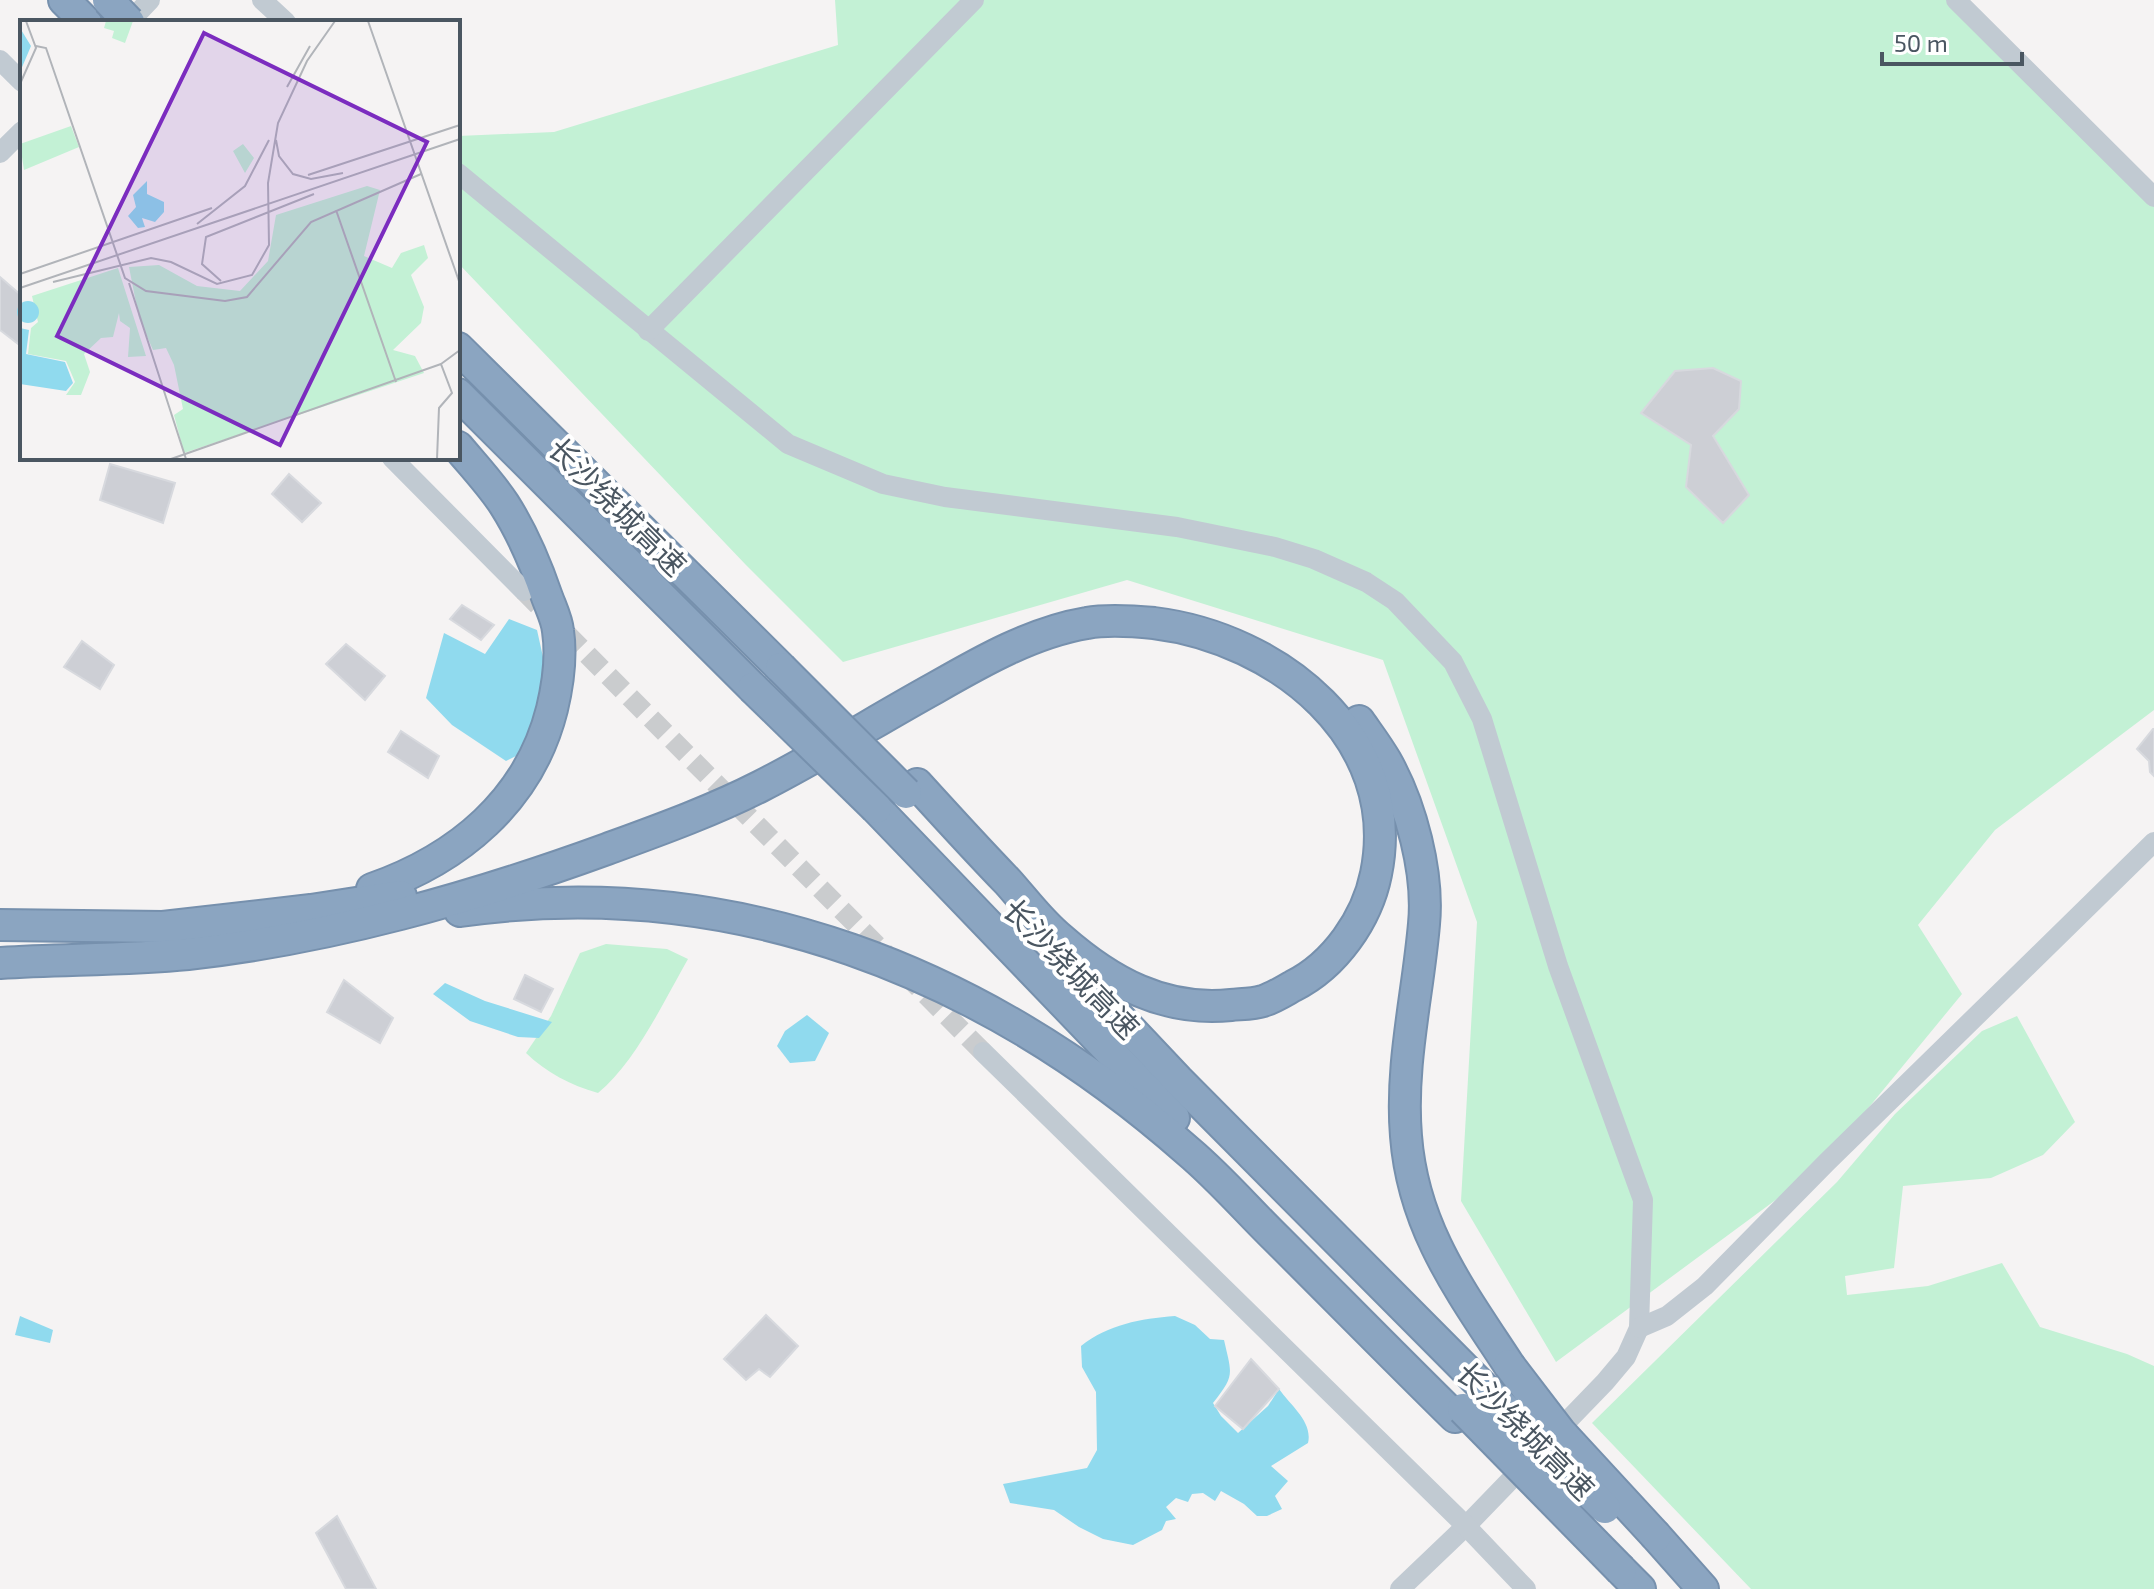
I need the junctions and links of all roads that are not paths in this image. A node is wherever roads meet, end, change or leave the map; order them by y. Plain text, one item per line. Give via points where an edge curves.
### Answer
1 (64, 0) edge
2 (108, 0) edge
3 (150, 0) edge
4 (262, 0) edge
5 (974, 0) edge
6 (1956, 0) edge
7 (82, 20) edge
8 (127, 20) edge
9 (131, 20) edge
10 (284, 20) edge
11 (0, 60) edge
12 (20, 80) edge
13 (20, 133) edge
14 (0, 153) edge
15 (460, 175) edge
16 (2154, 197) edge
17 (648, 331) junction
18 (460, 350) edge
19 (460, 396) edge
20 (460, 449) edge
21 (394, 460) edge
22 (524, 591) tunnel mouth
23 (912, 789) junction
24 (2154, 842) edge
25 (311, 910) junction
26 (0, 925) edge
27 (347, 927) junction
28 (0, 963) edge
29 (983, 1052) tunnel mouth
30 (1639, 1328) junction
31 (1467, 1405) junction
32 (1466, 1526) junction
33 (1650, 1541) junction
34 (1623, 1572) edge
35 (1400, 1589) edge
36 (1526, 1589) edge
37 (1685, 1589) edge
38 (1703, 1589) edge

1 - 7 highway
2 - 8 highway, bridge
3 - 9 street
4 - 10 street
5 - 17 street
6 - 16 street
11 - 12 street
13 - 14 street
15 - 17 street
17 - 30 street via 788,444 883,484 1177,527 1275,547 1366,582 1395,601 1453,662 1482,719 1558,966 1643,1200
18 - 23 highway, 长沙绕城高速
19 - 31 highway, 长沙绕城高速, bridge via 876,808 1118,1062
20 - 25 highway via 504,504 537,567 558,630 560,679 547,731 523,778 494,816 460,845 410,876
21 - 22 street
23 - 27 highway via 1059,938 1118,981 1168,1003 1210,1007 1262,1002 1302,982 1335,954 1362,917 1376,877 1381,829 1371,780 1349,737 1318,696 1238,645 1183,627 1090,622 994,655 760,787 656,830 544,872
23 - 31 highway, 长沙绕城高速
24 - 30 street via 1705,1286 1667,1316
25 - 26 highway via 163,927
25 - 33 highway, bridge via 403,895 489,872 682,802 777,760 983,643 1038,621 1088,608 1135,605 1196,612 1259,637 1309,669 1351,709 1386,761 1407,808 1421,859 1425,921 1405,1080 1406,1137 1419,1205 1443,1263 1509,1365
27 - 28 highway via 185,954
27 - 31 highway via 480,908 669,906 766,923 852,948 940,983 1073,1062 1190,1152
29 - 32 street
30 - 32 street via 1626,1357 1605,1382
31 - 33 highway, 长沙绕城高速, bridge
31 - 34 highway, bridge
32 - 35 street
32 - 36 street
33 - 37 highway, 长沙绕城高速
33 - 38 highway

